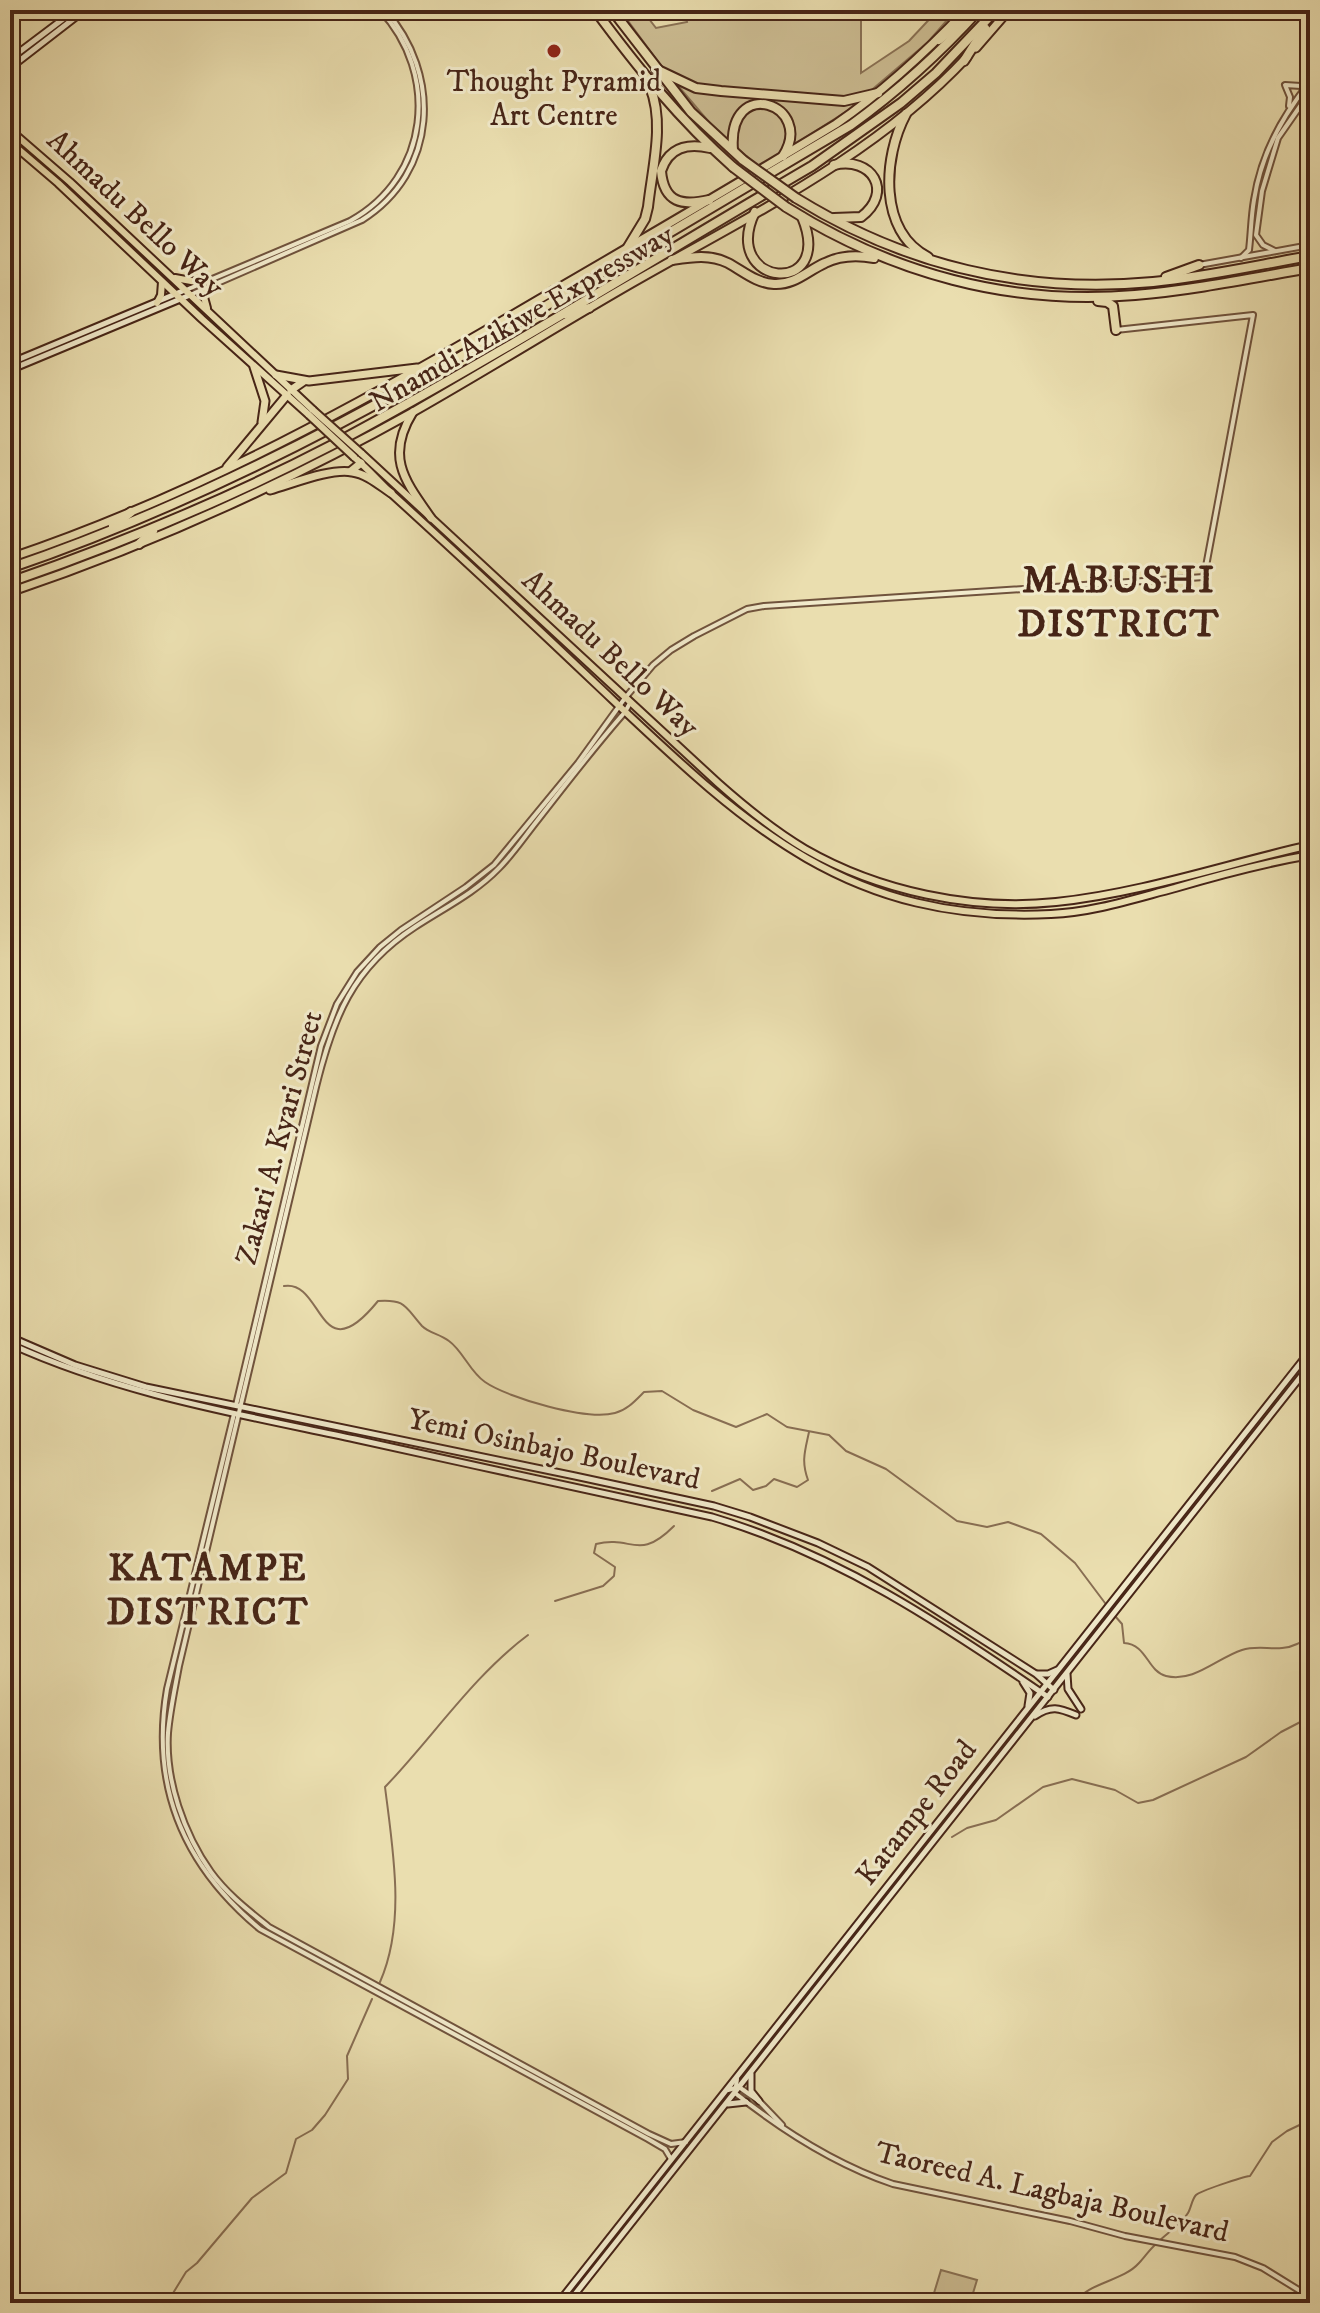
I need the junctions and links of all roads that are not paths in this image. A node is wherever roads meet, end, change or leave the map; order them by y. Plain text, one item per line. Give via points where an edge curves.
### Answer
1 (75, 10) edge
2 (85, 10) edge
3 (382, 10) edge
4 (595, 10) edge
5 (612, 10) edge
6 (966, 10) edge
7 (978, 10) edge
8 (996, 10) edge
9 (1009, 10) edge
10 (939, 40) junction
11 (10, 59) edge
12 (964, 61) junction
13 (10, 68) edge
14 (656, 69) junction
15 (647, 79) junction
16 (1310, 82) edge
17 (1310, 92) edge
18 (878, 93) junction
19 (1287, 112) junction
20 (906, 114) junction
21 (10, 130) edge
22 (10, 142) edge
23 (712, 149) junction
24 (733, 151) junction
25 (783, 156) junction
26 (834, 165) junction
27 (709, 200) junction
28 (755, 212) junction
29 (802, 217) junction
30 (827, 217) junction
31 (1310, 245) edge
32 (628, 247) junction
33 (1275, 251) junction
34 (1310, 256) edge
35 (1241, 258) junction
36 (672, 260) junction
37 (889, 261) junction
38 (943, 265) junction
39 (1199, 265) joint
40 (1310, 268) edge
41 (171, 277) junction
42 (162, 282) junction
43 (588, 282) junction
44 (1152, 282) junction
45 (204, 286) junction
46 (553, 291) junction
47 (1162, 292) junction
48 (188, 293) junction
49 (1058, 296) junction
50 (180, 300) junction
51 (157, 303) junction
52 (589, 308) junction
53 (208, 312) junction
54 (557, 316) junction
55 (493, 327) junction
56 (1118, 330) junction
57 (467, 353) junction
58 (10, 363) edge
59 (254, 367) junction
60 (423, 367) junction
61 (10, 370) edge
62 (276, 375) junction
63 (304, 381) junction
64 (289, 393) junction
65 (413, 411) junction
66 (261, 425) junction
67 (359, 457) junction
68 (351, 471) junction
69 (224, 472) junction
70 (256, 492) junction
71 (391, 493) junction
72 (131, 512) junction
73 (431, 518) junction
74 (158, 526) junction
75 (99, 535) junction
76 (139, 544) junction
77 (10, 558) edge
78 (10, 568) edge
79 (10, 582) edge
80 (10, 592) edge
81 (628, 698) junction
82 (622, 709) junction
83 (1310, 845) edge
84 (1310, 855) edge
85 (10, 1337) edge
86 (10, 1344) edge
87 (1310, 1351) edge
88 (1310, 1365) edge
89 (238, 1406) junction
90 (236, 1415) junction
91 (924, 1601) junction
92 (918, 1610) junction
93 (1058, 1670) junction
94 (1068, 1672) junction
95 (1036, 1674) junction
96 (1017, 1675) junction
97 (1047, 1684) junction
98 (1054, 1690) junction
99 (1041, 1693) junction
100 (1048, 1697) junction
101 (1027, 1709) junction
102 (1031, 1719) junction
103 (751, 2073) junction
104 (734, 2089) junction
105 (759, 2101) junction
106 (746, 2102) junction
107 (724, 2107) junction
108 (786, 2130) junction
109 (686, 2142) junction
110 (672, 2160) junction
111 (588, 2265) junction
112 (594, 2270) junction
113 (1310, 2297) edge
114 (558, 2303) edge
115 (568, 2303) edge

1 - 11 main road
2 - 13 main road
3 - 45 street via 411,48 425,97 420,142 401,183 362,220
4 - 15 highway
5 - 14 highway
6 - 10 highway, Nnamdi Azikiwe Expressway
7 - 10 highway
7 - 43 highway, Nnamdi Azikiwe Expressway via 893,95 851,125
8 - 12 highway
8 - 54 highway, Nnamdi Azikiwe Expressway via 936,73 858,136
9 - 12 highway, Nnamdi Azikiwe Expressway
10 - 18 highway, Nnamdi Azikiwe Expressway
12 - 20 highway, Nnamdi Azikiwe Expressway
14 - 18 highway via 696,88 734,93 844,101
14 - 24 highway
15 - 23 highway
15 - 32 highway via 657,123 648,207
16 - 19 street
16 - 19 street via 1285,85 1290,97
17 - 33 street via 1278,138 1263,183 1256,235
18 - 25 highway, Nnamdi Azikiwe Expressway
19 - 35 street via 1261,166 1249,250
20 - 26 highway, Nnamdi Azikiwe Expressway
20 - 38 highway via 891,153 894,215 912,246
21 - 41 main road, Ahmadu Bello Way
22 - 42 main road, Ahmadu Bello Way
23 - 27 highway via 677,148 661,171 666,192 674,200
23 - 29 highway, bridge
24 - 25 highway via 732,127 741,112 768,105 789,122 791,140
24 - 30 highway, bridge
25 - 27 highway, Nnamdi Azikiwe Expressway
26 - 28 highway, Nnamdi Azikiwe Expressway
26 - 30 highway via 863,166 875,178 877,196 861,217
27 - 32 highway, Nnamdi Azikiwe Expressway
28 - 29 highway via 747,243 758,265 776,274 796,269 808,256 810,241
28 - 36 highway, Nnamdi Azikiwe Expressway
29 - 37 highway
30 - 38 highway via 893,249
31 - 33 street
32 - 46 highway, Nnamdi Azikiwe Expressway
33 - 35 street
34 - 44 highway
35 - 39 street
36 - 37 highway via 715,258 772,284 795,281 828,261 850,256
36 - 52 highway, Nnamdi Azikiwe Expressway
37 - 49 highway via 956,282
38 - 44 highway via 1046,282
39 - 44 highway
40 - 47 highway
41 - 45 main road
41 - 48 main road, Ahmadu Bello Way
42 - 50 main road, Ahmadu Bello Way
42 - 51 main road
43 - 46 highway
43 - 57 highway, Nnamdi Azikiwe Expressway
45 - 48 street
45 - 53 main road
46 - 55 highway, Nnamdi Azikiwe Expressway
47 - 49 highway
47 - 56 highway via 1122,302
48 - 50 main road
48 - 53 main road, Ahmadu Bello Way
49 - 56 highway via 1109,302
50 - 51 main road
50 - 59 main road, Ahmadu Bello Way
50 - 61 main road
51 - 58 main road
52 - 54 highway
52 - 65 highway, Nnamdi Azikiwe Expressway
53 - 62 main road, Ahmadu Bello Way
54 - 74 highway, Nnamdi Azikiwe Expressway via 331,445
55 - 57 highway
55 - 60 highway, Nnamdi Azikiwe Expressway
56 - 81 street, Zakari A. Kyari Street via 1253,315 1204,577 747,609 665,654
57 - 75 highway, Nnamdi Azikiwe Expressway via 251,469
59 - 64 main road, Ahmadu Bello Way
59 - 66 highway via 265,401
60 - 63 highway
60 - 69 highway, Nnamdi Azikiwe Expressway
62 - 63 highway
62 - 64 main road, Ahmadu Bello Way
63 - 64 highway
64 - 66 highway
64 - 67 main road, Ahmadu Bello Way, bridge
65 - 70 highway, Nnamdi Azikiwe Expressway
65 - 73 highway via 400,436 400,457 411,492
66 - 69 highway
67 - 68 highway
67 - 71 main road, Ahmadu Bello Way
67 - 73 main road, Ahmadu Bello Way
68 - 70 highway
68 - 71 highway
69 - 72 highway, Nnamdi Azikiwe Expressway
70 - 76 highway, Nnamdi Azikiwe Expressway
71 - 82 main road, Ahmadu Bello Way
72 - 75 highway
72 - 77 highway, Nnamdi Azikiwe Expressway
73 - 81 main road, Ahmadu Bello Way
74 - 76 highway
74 - 79 highway, Nnamdi Azikiwe Expressway
75 - 78 highway, Nnamdi Azikiwe Expressway
76 - 80 highway, Nnamdi Azikiwe Expressway
81 - 82 street, Zakari A. Kyari Street
81 - 83 main road, Ahmadu Bello Way via 776,831 842,868 910,890 993,903 1053,902 1110,894
82 - 84 main road, Ahmadu Bello Way via 769,837 852,882 925,905 984,914 1077,912
82 - 89 street, Zakari A. Kyari Street via 494,865 380,947 337,1004 321,1046
85 - 89 main road, Yemi Osinbajo Boulevard via 131,1382
86 - 90 main road, Yemi Osinbajo Boulevard via 112,1384
87 - 93 main road, Katampe Road
88 - 94 main road, Katampe Road
89 - 90 street, Zakari A. Kyari Street
89 - 91 main road, Yemi Osinbajo Boulevard via 714,1506 818,1543
90 - 92 main road, Yemi Osinbajo Boulevard via 712,1517 803,1549
90 - 109 street via 168,1735 181,1812 211,1871 269,1927 649,2134 671,2144
90 - 110 street via 164,1716 166,1778 193,1854 225,1898 260,1929 648,2139
91 - 92 main road
91 - 95 main road, Yemi Osinbajo Boulevard
92 - 96 main road, Yemi Osinbajo Boulevard
93 - 95 main road
93 - 97 main road, Katampe Road
94 - 98 main road, Katampe Road
94 - 102 main road via 1068,1689 1078,1712 1047,1708
95 - 97 main road, Yemi Osinbajo Boulevard
96 - 99 main road, Yemi Osinbajo Boulevard
96 - 101 main road via 1030,1693
97 - 98 main road, Yemi Osinbajo Boulevard
97 - 99 main road, Katampe Road
98 - 100 main road, Katampe Road
99 - 100 main road, Yemi Osinbajo Boulevard
99 - 101 main road, Katampe Road
100 - 102 main road, Katampe Road
101 - 104 main road, Katampe Road
102 - 103 main road, Katampe Road
103 - 104 main road, Katampe Road
103 - 105 main road via 751,2091
104 - 105 street, Taoreed A. Lagbaja Boulevard
104 - 106 street, Taoreed A. Lagbaja Boulevard
104 - 107 main road, Katampe Road
104 - 109 main road, Katampe Road
105 - 108 street, Taoreed A. Lagbaja Boulevard
106 - 107 main road
106 - 108 street, Taoreed A. Lagbaja Boulevard
107 - 112 main road, Katampe Road
108 - 113 street, Taoreed A. Lagbaja Boulevard via 844,2166 893,2184 1235,2257
109 - 110 main road, Katampe Road
110 - 111 main road, Katampe Road
111 - 112 main road
111 - 114 main road, Katampe Road
112 - 115 main road, Katampe Road

